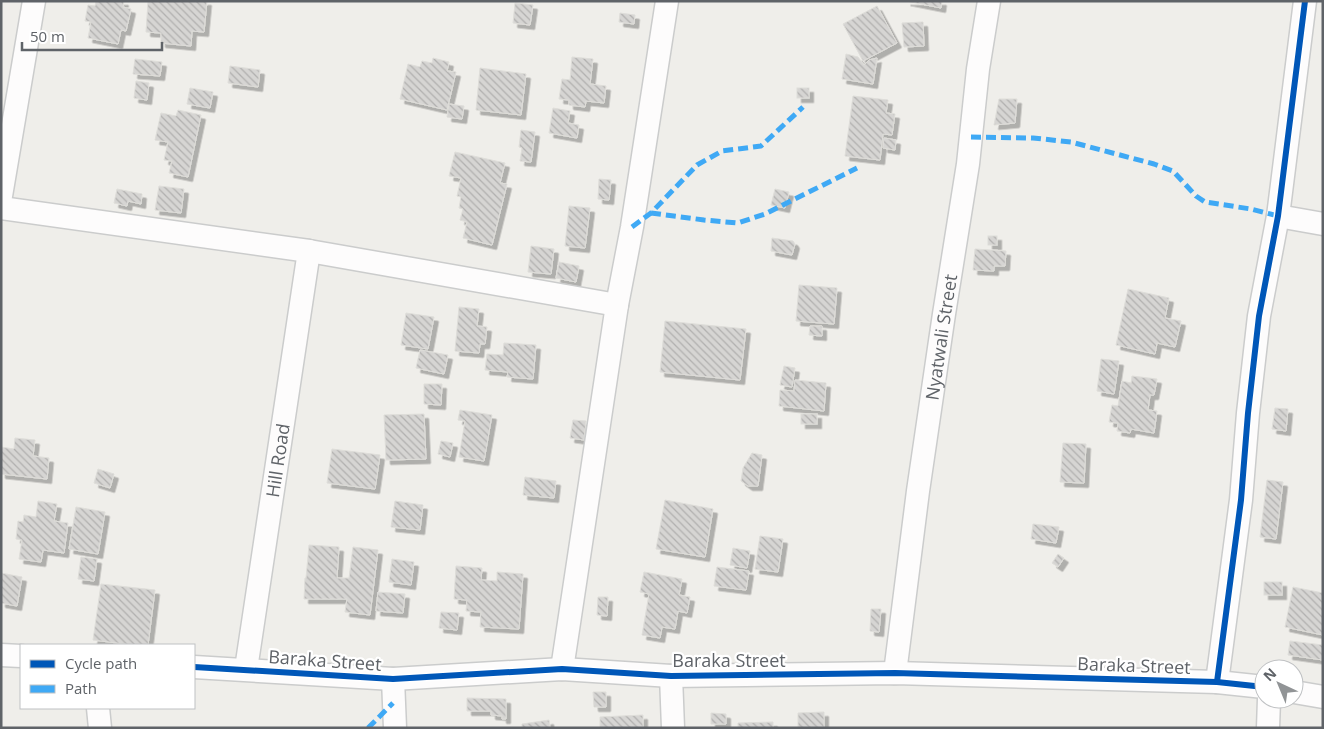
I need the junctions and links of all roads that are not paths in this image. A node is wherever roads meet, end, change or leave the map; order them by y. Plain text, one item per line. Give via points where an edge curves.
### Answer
1 (34, 1) edge
2 (667, 1) edge
3 (989, 1) edge
4 (1305, 1) edge
5 (1, 196) edge
6 (1, 208) edge
7 (1278, 216) junction
8 (1323, 224) edge
9 (309, 251) junction
10 (617, 305) junction
11 (1, 655) edge
12 (20, 656) edge
13 (195, 667) edge
14 (246, 669) junction
15 (562, 669) junction
16 (895, 673) junction
17 (671, 676) junction
18 (393, 679) junction
19 (1217, 682) junction
20 (1254, 687) edge
21 (1304, 694) edge
22 (1323, 697) edge
23 (98, 709) edge
24 (1269, 709) edge
25 (100, 728) edge
26 (395, 728) edge
27 (673, 728) edge
28 (1268, 728) edge

1 - 5 street
2 - 10 street
3 - 16 street, Nyatwali Street
4 - 7 street
6 - 9 street
7 - 8 street
7 - 19 street via 1259,316 1241,500
9 - 10 street
9 - 14 street, Hill Road
10 - 15 street
11 - 12 street
13 - 14 street, Baraka Street
14 - 18 street, Baraka Street
15 - 17 street, Baraka Street
15 - 18 street, Baraka Street
16 - 17 street, Baraka Street
16 - 19 street, Baraka Street
17 - 27 street
18 - 26 street
19 - 20 street, Baraka Street
21 - 22 street
23 - 25 street
24 - 28 street

